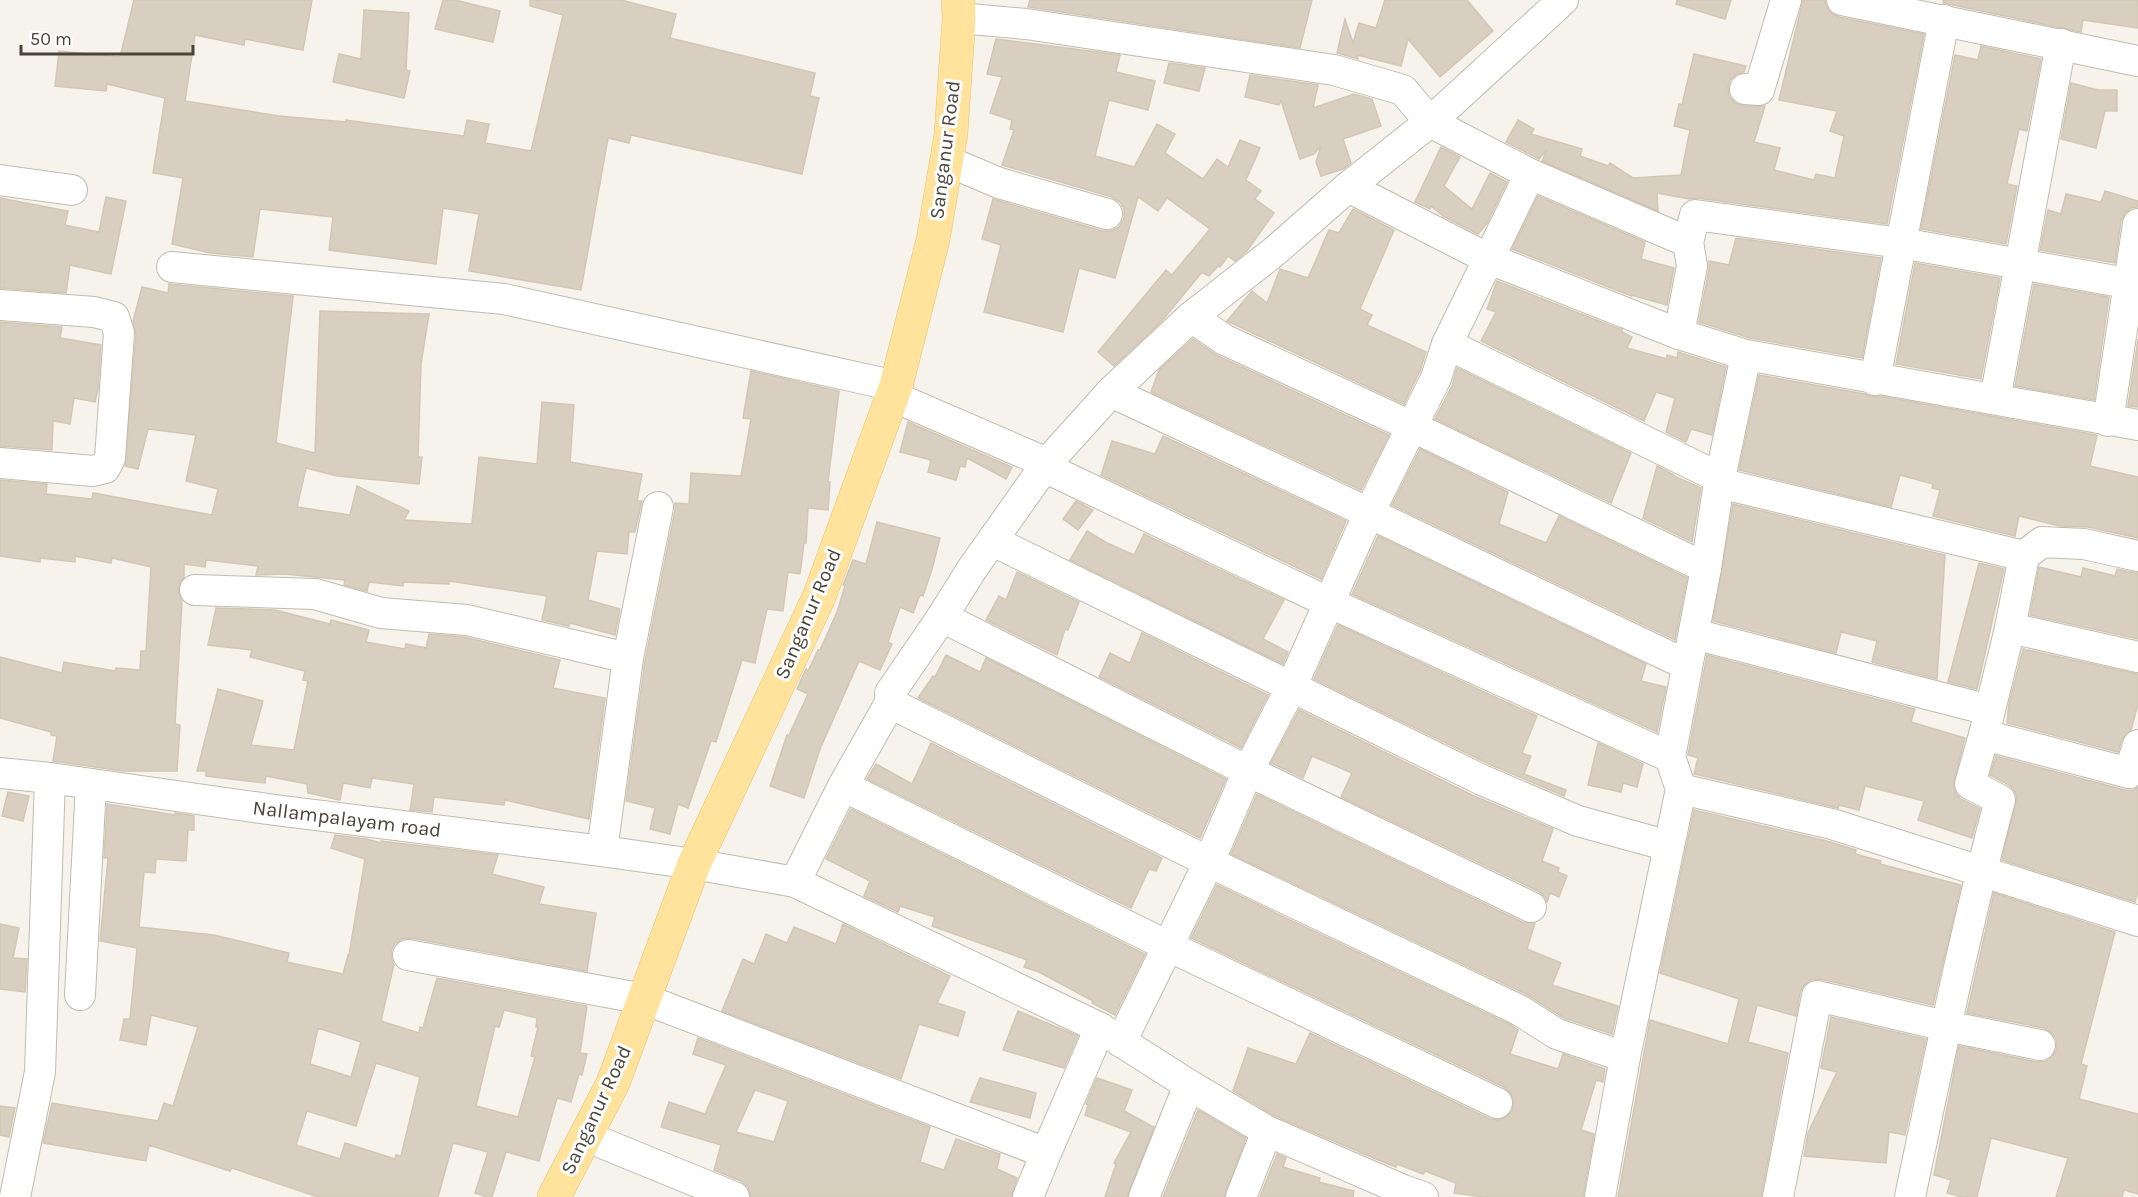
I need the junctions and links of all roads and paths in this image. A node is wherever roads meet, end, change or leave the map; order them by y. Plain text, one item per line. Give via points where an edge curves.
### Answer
1 (1563, 0) edge
2 (1786, 0) edge
3 (1842, 0) edge
4 (958, 9) edge
5 (1944, 20) junction
6 (2061, 44) junction
7 (2138, 61) edge
8 (1745, 89) dead end
9 (1430, 122) junction
10 (947, 161) junction
11 (1530, 174) junction
12 (0, 180) edge
13 (1348, 187) junction
14 (72, 190) dead end
15 (1107, 214) dead end
16 (2138, 224) edge
17 (1688, 242) junction
18 (1901, 243) junction
19 (1487, 258) junction
20 (2020, 265) junction
21 (172, 267) dead end
22 (2133, 284) edge
23 (0, 305) edge
24 (1191, 317) junction
25 (1679, 334) junction
26 (1448, 344) junction
27 (1746, 355) junction
28 (1875, 380) junction
29 (894, 391) junction
30 (1111, 392) junction
31 (1995, 399) junction
32 (2108, 421) junction
33 (2138, 425) edge
34 (1413, 427) junction
35 (0, 463) edge
36 (1045, 465) junction
37 (1719, 481) junction
38 (658, 507) dead end
39 (1369, 513) junction
40 (993, 541) junction
41 (2024, 556) junction
42 (2138, 556) edge
43 (1706, 568) junction
44 (195, 590) dead end
45 (1328, 602) junction
46 (942, 617) junction
47 (2010, 628) junction
48 (1694, 634) junction
49 (2138, 657) edge
50 (628, 658) junction
51 (1687, 665) junction
52 (1291, 688) junction
53 (890, 703) junction
54 (1986, 723) junction
55 (2138, 745) edge
56 (1670, 757) junction
57 (1248, 771) junction
58 (0, 773) edge
59 (2134, 774) edge
60 (50, 778) junction
61 (91, 784) junction
62 (843, 786) junction
63 (1681, 789) junction
64 (1669, 846) junction
65 (602, 851) junction
66 (1209, 862) junction
67 (694, 864) junction
68 (1982, 870) junction
69 (795, 882) junction
70 (1531, 907) dead end
71 (2138, 921) edge
72 (1168, 946) junction
73 (408, 955) dead end
74 (80, 995) dead end
75 (644, 999) junction
76 (1946, 1026) junction
77 (1110, 1035) junction
78 (2040, 1045) dead end
79 (1625, 1057) junction
80 (1189, 1085) junction
81 (1497, 1103) dead end
82 (1267, 1131) junction
83 (585, 1136) junction
84 (1046, 1153) junction
85 (1409, 1195) edge
86 (15, 1197) edge
87 (554, 1197) edge
88 (734, 1197) edge
89 (1028, 1197) edge
90 (1144, 1197) edge
91 (1241, 1197) edge
92 (1600, 1197) edge
93 (1778, 1197) edge
94 (1910, 1197) edge

1 - 9 street
2 - 8 street via 1760,90
3 - 5 street
4 - 9 street via 1026,24 1334,70 1403,90
4 - 10 main road, Sanganur Road
5 - 6 street
5 - 18 street
6 - 7 street
6 - 20 street
9 - 11 street
9 - 13 street
10 - 15 street via 999,183
10 - 29 main road, Sanganur Road via 933,240
11 - 17 street
11 - 19 street
12 - 14 street
13 - 19 street
13 - 24 street
16 - 22 street
17 - 18 street via 1695,215
17 - 25 street via 1692,266
18 - 20 street
18 - 28 street
19 - 25 street
19 - 26 street
20 - 22 street
20 - 31 street
21 - 29 street via 504,299
22 - 32 street
23 - 35 street via 94,312 114,317 119,333 110,458 105,468 93,471
24 - 30 street
24 - 34 street via 1226,340
25 - 27 street
26 - 34 street
26 - 37 street
27 - 28 street
27 - 37 street
28 - 31 street
29 - 36 street
29 - 67 main road, Sanganur Road via 819,597
30 - 36 street
30 - 39 street
31 - 32 street
32 - 33 street
34 - 39 street
34 - 43 street
36 - 40 street
36 - 45 street
37 - 41 street
37 - 43 street
38 - 50 street
39 - 45 street
39 - 51 street
40 - 46 street
40 - 52 street
41 - 42 street via 2042,542 2084,544
41 - 47 street
43 - 48 street
44 - 50 street via 315,594 381,613 466,620
45 - 52 street
45 - 56 street
46 - 53 street via 890,693
46 - 57 street
47 - 49 street
47 - 54 street
48 - 51 street
48 - 54 street
50 - 65 street
51 - 56 street
52 - 57 street
52 - 64 street via 1482,780 1578,821
53 - 62 street
53 - 66 street
54 - 59 street
54 - 68 street via 1970,784 2000,800
55 - 59 street
56 - 63 street
57 - 66 street
57 - 70 street
58 - 60 street, Nallampalayam road
60 - 61 street, Nallampalayam road
60 - 86 street via 40,1072
61 - 65 street, Nallampalayam road
61 - 74 street
62 - 69 street
62 - 72 street
63 - 64 street
63 - 68 street via 1832,825
64 - 79 street
65 - 67 street, Nallampalayam road
66 - 72 street
66 - 79 street via 1519,1010 1557,1034
67 - 69 street, Nallampalayam road
67 - 75 main road, Sanganur Road
68 - 71 street
68 - 76 street
69 - 77 street, Nallampalayam road
72 - 77 street
72 - 81 street
73 - 75 street
75 - 83 main road, Sanganur Road via 613,1083
75 - 84 street
76 - 78 street
76 - 93 street via 1817,996
76 - 94 street
77 - 80 street, Nallampalayam road
77 - 84 street
79 - 92 street
80 - 82 street, Nallampalayam road
80 - 90 street
82 - 85 street, Nallampalayam road
82 - 91 street
83 - 87 main road, Sanganur Road
83 - 88 street
84 - 89 street

